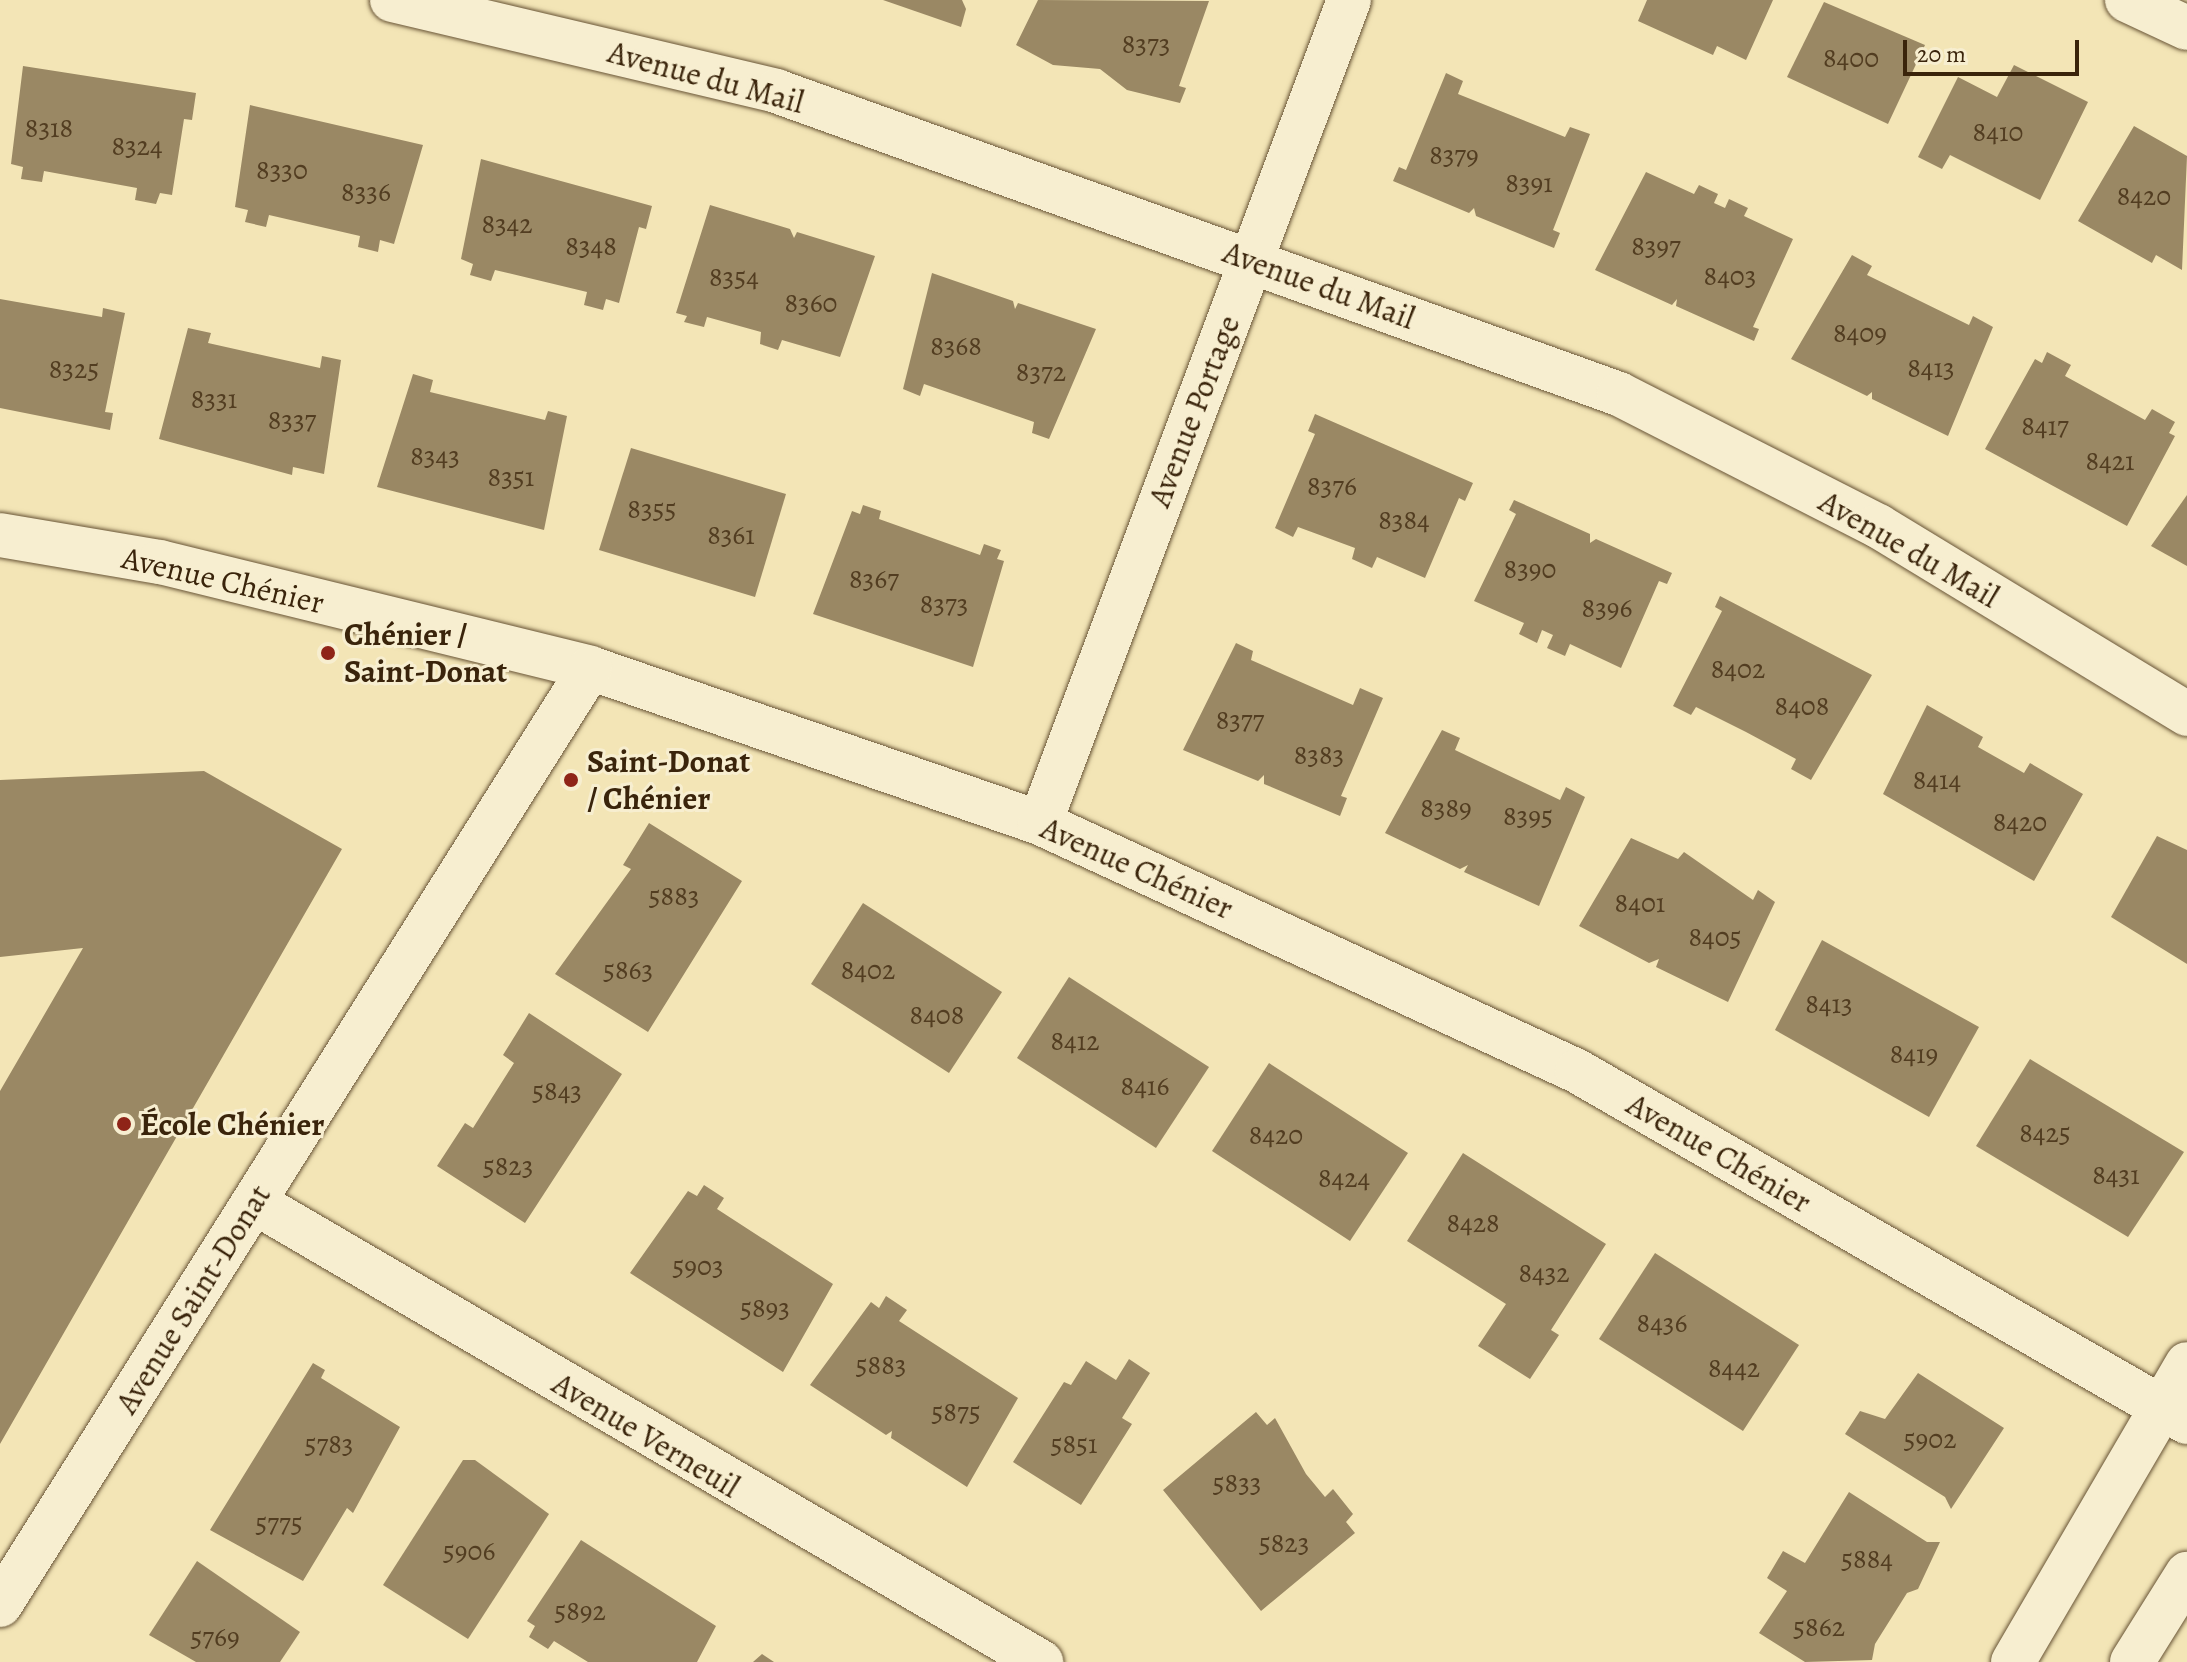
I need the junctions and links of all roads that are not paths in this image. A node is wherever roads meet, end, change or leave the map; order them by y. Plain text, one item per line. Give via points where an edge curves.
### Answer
1 (392, 0) edge
2 (1349, 0) edge
3 (2127, 0) edge
4 (2187, 28) edge
5 (1251, 260) junction
6 (0, 535) edge
7 (590, 668) junction
8 (2187, 714) edge
9 (1040, 823) junction
10 (254, 1202) junction
11 (2187, 1364) edge
12 (2174, 1414) edge
13 (2187, 1574) edge
14 (0, 1605) edge
15 (1041, 1662) edge
16 (2013, 1662) edge
17 (2132, 1662) edge

1 - 5 street, Avenue du Mail via 776,91
2 - 5 street, Avenue Portage
3 - 4 street
5 - 8 street, Avenue du Mail via 1619,394 1878,526
5 - 9 street, Avenue Portage
6 - 7 street, Avenue Chénier via 160,562
7 - 9 street, Avenue Chénier
7 - 10 street, Avenue Saint-Donat
9 - 12 street, Avenue Chénier via 1577,1071
10 - 14 street, Avenue Saint-Donat
10 - 15 street, Avenue Verneuil
11 - 12 street
12 - 16 street
13 - 17 street

